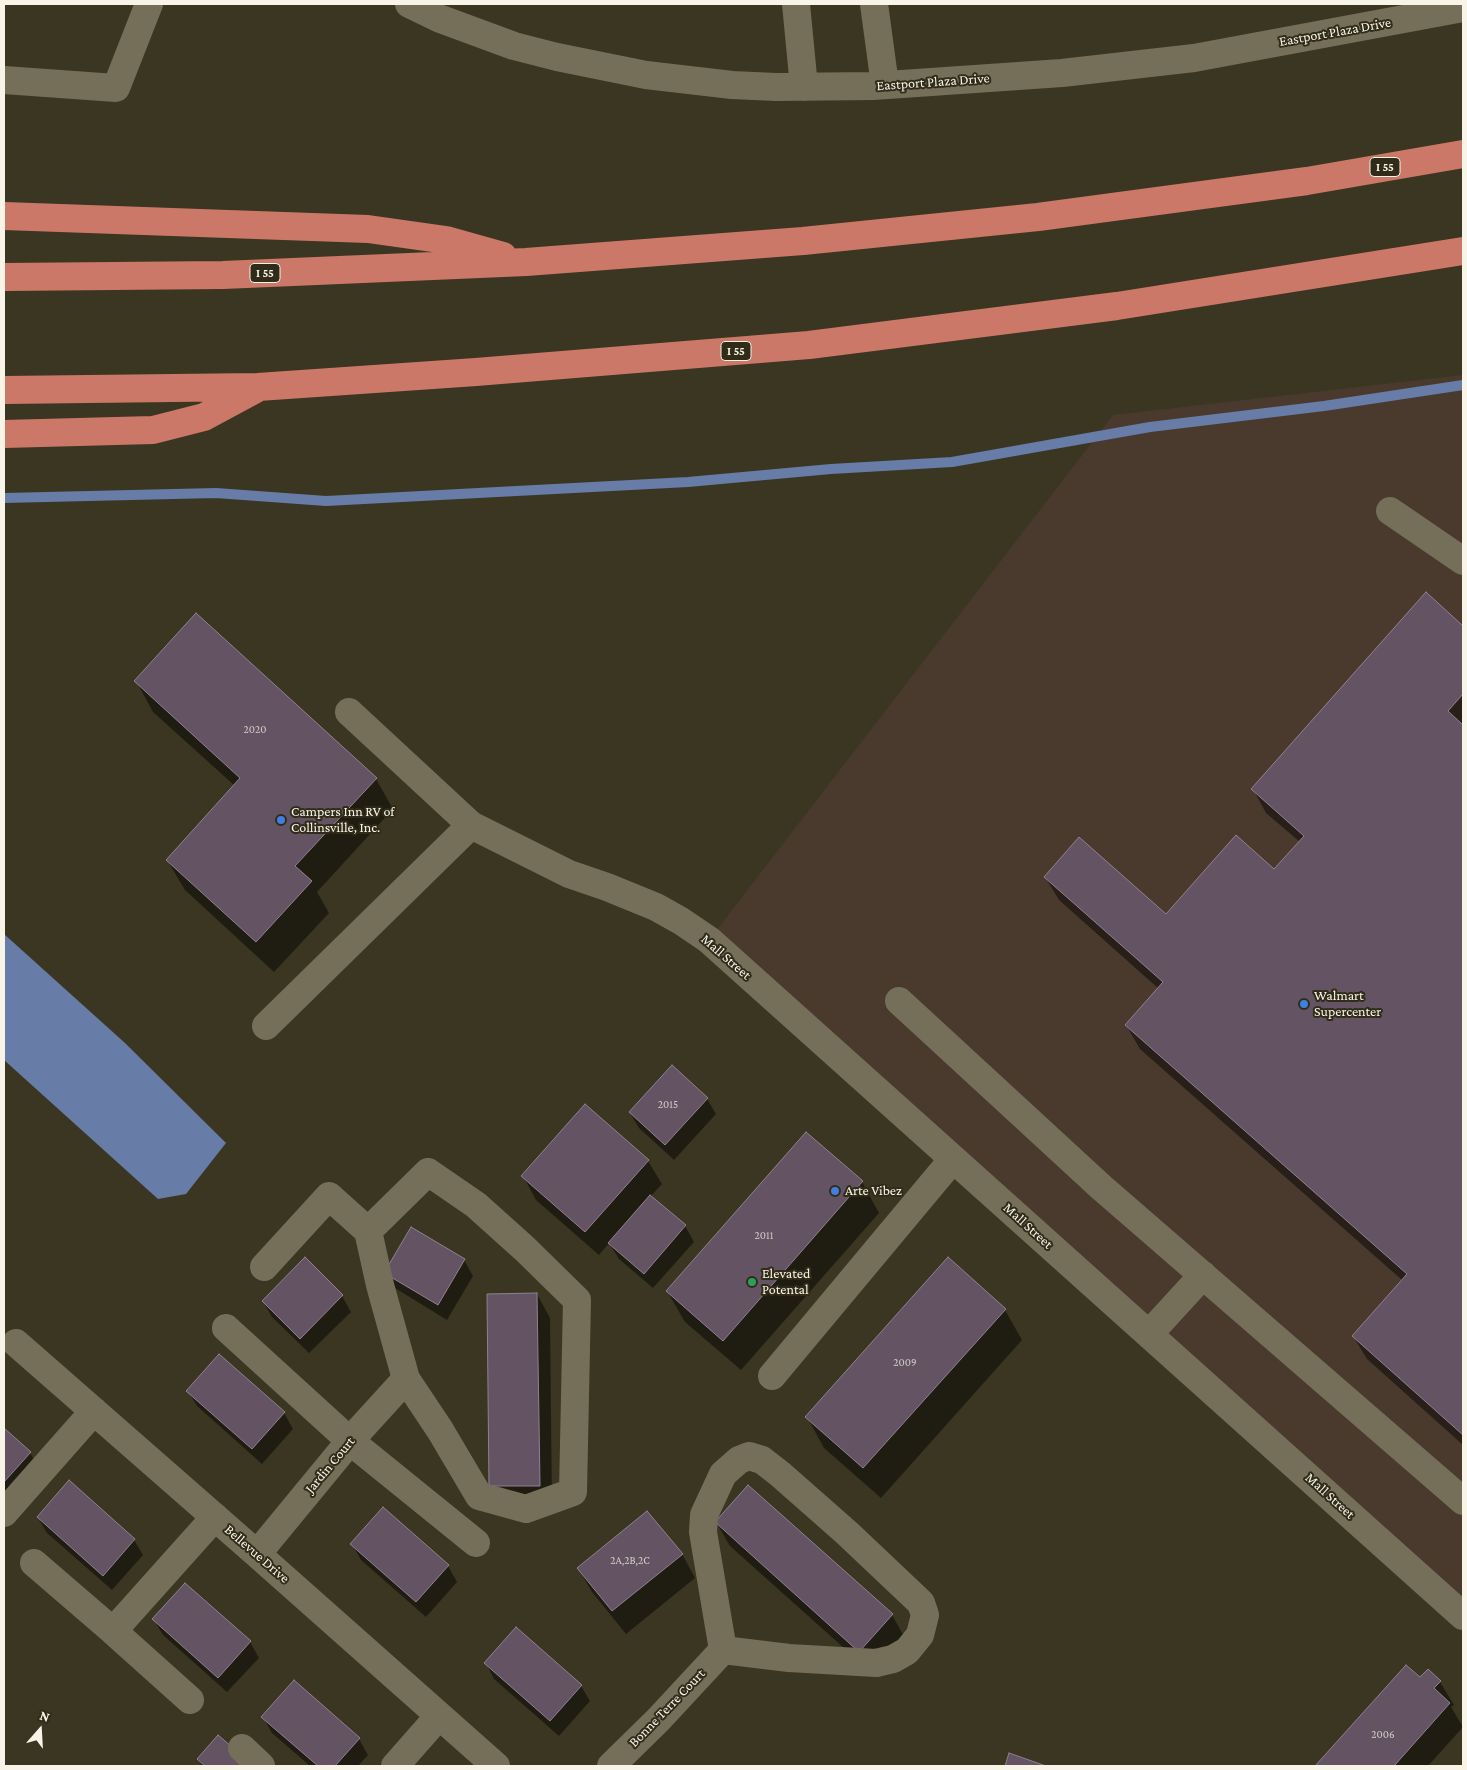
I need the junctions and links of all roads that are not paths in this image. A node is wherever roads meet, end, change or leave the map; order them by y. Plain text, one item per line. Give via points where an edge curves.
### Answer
1 (149, 4) edge
2 (409, 4) edge
3 (796, 4) edge
4 (874, 4) edge
5 (1463, 8) edge
6 (4, 80) edge
7 (885, 85) junction
8 (804, 87) junction
9 (1463, 154) edge
10 (4, 216) edge
11 (1463, 252) edge
12 (526, 262) junction
13 (4, 277) edge
14 (258, 387) junction
15 (4, 390) edge
16 (4, 434) edge
17 (1390, 511) dead end
18 (1463, 561) edge
19 (349, 712) dead end
20 (472, 825) junction
21 (899, 1001) dead end
22 (266, 1026) dead end
23 (953, 1159) junction
24 (368, 1231) junction
25 (264, 1268) dead end
26 (1203, 1275) junction
27 (226, 1328) dead end
28 (1149, 1334) junction
29 (16, 1343) dead end
30 (772, 1376) dead end
31 (406, 1379) junction
32 (94, 1411) junction
33 (350, 1441) junction
34 (1463, 1501) edge
35 (4, 1513) edge
36 (215, 1517) junction
37 (476, 1543) dead end
38 (257, 1554) junction
39 (34, 1563) dead end
40 (1463, 1616) edge
41 (113, 1631) junction
42 (723, 1650) junction
43 (190, 1700) dead end
44 (439, 1716) junction
45 (395, 1766) edge
46 (496, 1766) edge
47 (611, 1766) edge

1 - 6 street via 116,88
2 - 8 street, Eastport Plaza Drive via 514,46 556,57 646,75 732,86
3 - 8 street
4 - 7 street
5 - 7 street, Eastport Plaza Drive via 1194,58 1062,73
7 - 8 street, Eastport Plaza Drive
9 - 12 highway, I 55 via 1307,181 1038,217 803,241
10 - 12 highway via 368,229 446,240
11 - 14 highway, I 55 via 1117,306 809,345
12 - 13 highway, I 55 via 223,275
14 - 15 highway, I 55
14 - 16 highway via 204,418 153,430
17 - 18 street
19 - 20 street, Mall Street
20 - 22 street
20 - 23 street, Mall Street via 569,874 656,907 709,940
21 - 26 street via 1101,1188
23 - 28 street, Mall Street
23 - 30 street
24 - 25 street via 329,1196
24 - 31 street
24 - 31 street via 428,1172 476,1205 577,1300 573,1492 526,1509 480,1496
26 - 28 street
26 - 34 street
27 - 33 street
28 - 40 street, Mall Street
29 - 32 street, Bellevue Drive
31 - 33 street, Jardin Court
32 - 35 street
32 - 36 street, Bellevue Drive
33 - 37 street
33 - 38 street, Jardin Court
36 - 38 street, Bellevue Drive
36 - 41 street
38 - 44 street, Bellevue Drive
39 - 41 street
41 - 43 street
42 - 42 street via 876,1663 907,1651 920,1635 924,1610 903,1585 848,1534 762,1460 749,1456 732,1464 723,1474 704,1515 704,1541
42 - 47 street, Bonne Terre Court
44 - 45 street
44 - 46 street, Bellevue Drive

